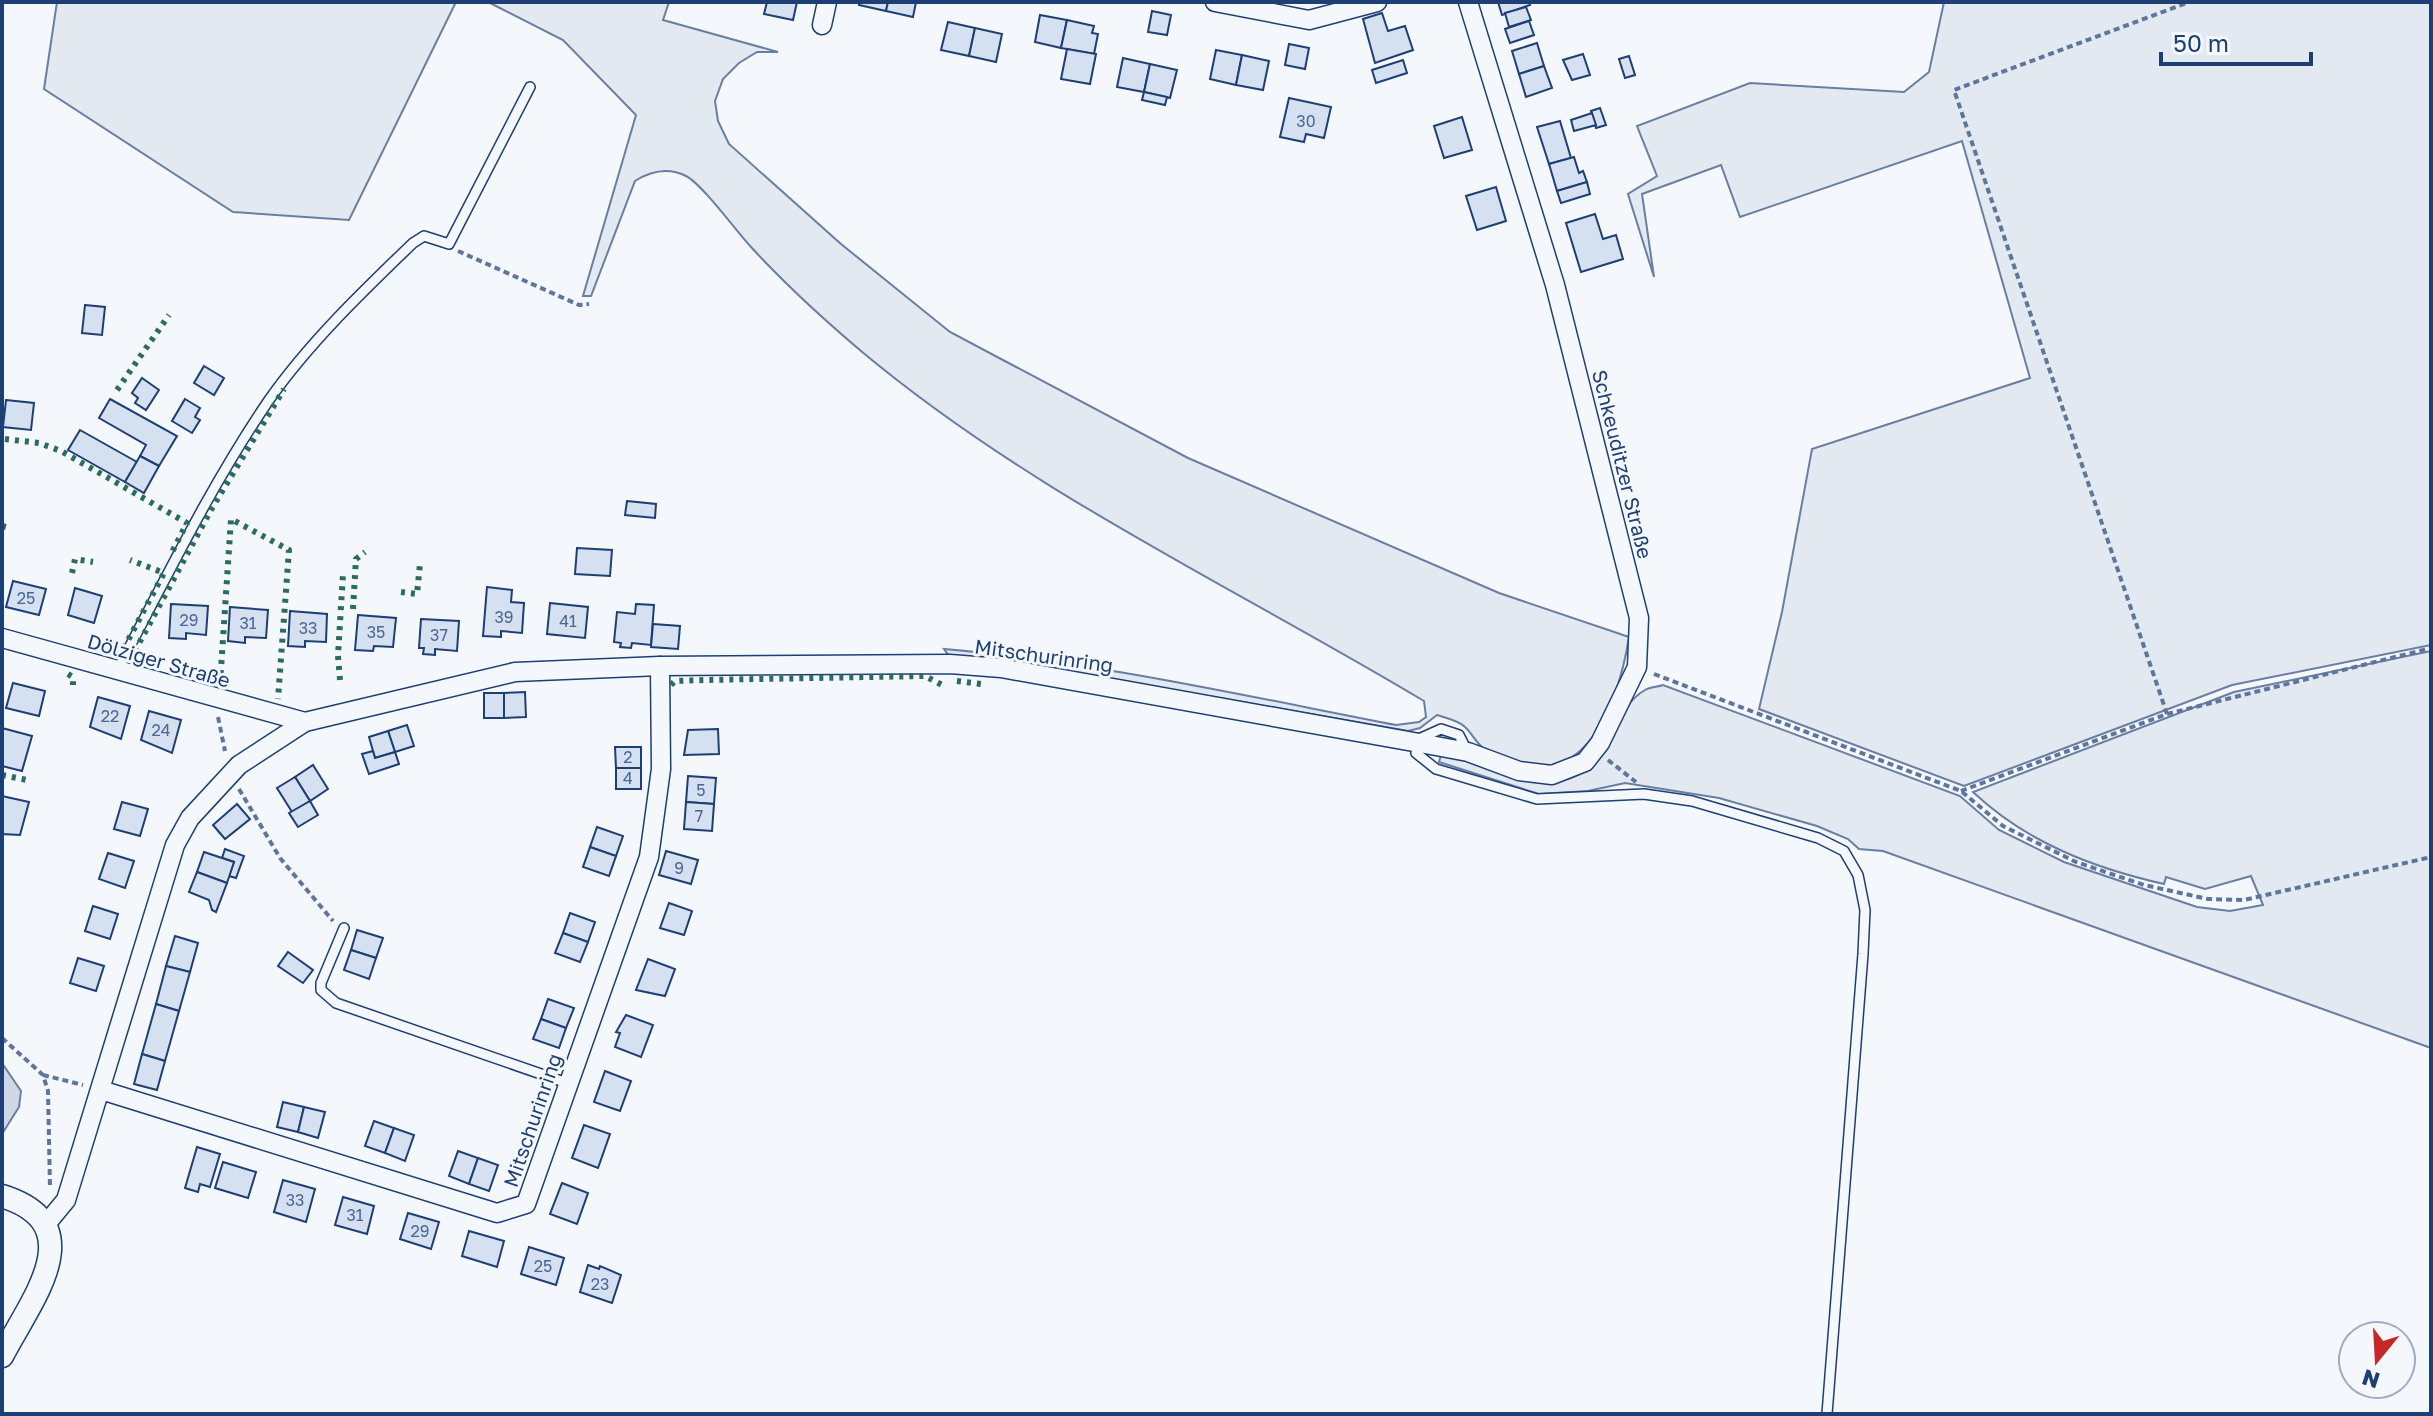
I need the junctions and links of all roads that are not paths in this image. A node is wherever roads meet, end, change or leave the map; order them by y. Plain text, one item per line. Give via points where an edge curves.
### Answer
1 (827, 2) edge
2 (1215, 2) edge
3 (1377, 2) edge
4 (1468, 2) edge
5 (822, 25) dead end
6 (530, 87) dead end
7 (2, 638) edge
8 (660, 666) junction
9 (117, 671) junction
10 (305, 722) junction
11 (1417, 745) junction
12 (344, 928) road end
13 (567, 1083) junction
14 (101, 1090) junction
15 (2, 1196) edge
16 (47, 1223) junction
17 (2, 1356) edge
18 (1827, 1414) edge

1 - 5 street
2 - 3 street via 1309,20
4 - 11 street, Schkeuditzer Straße via 1555,285 1639,618 1637,667 1594,752 1572,770 1552,775 1519,771 1468,752
6 - 9 lane via 449,244 424,236 413,243 344,312 270,399
7 - 9 street, Dölziger Straße
8 - 10 street, Mitschurinring via 495,675
8 - 11 street, Mitschurinring via 1001,668
8 - 13 street, Mitschurinring via 661,769 649,857
9 - 10 street, Dölziger Straße
10 - 14 street, Mitschurinring via 230,774 190,818 175,845
11 - 18 lane via 1421,760 1436,769 1509,793 1537,799 1644,794 1692,801 1818,838 1844,851 1858,875 1865,910
12 - 13 lane via 321,983 321,990 336,1003
13 - 14 street, Mitschurinring via 526,1204 497,1213
14 - 16 street, Mitschurinring via 66,1200
15 - 16 street via 35,1211
16 - 17 street via 50,1258

